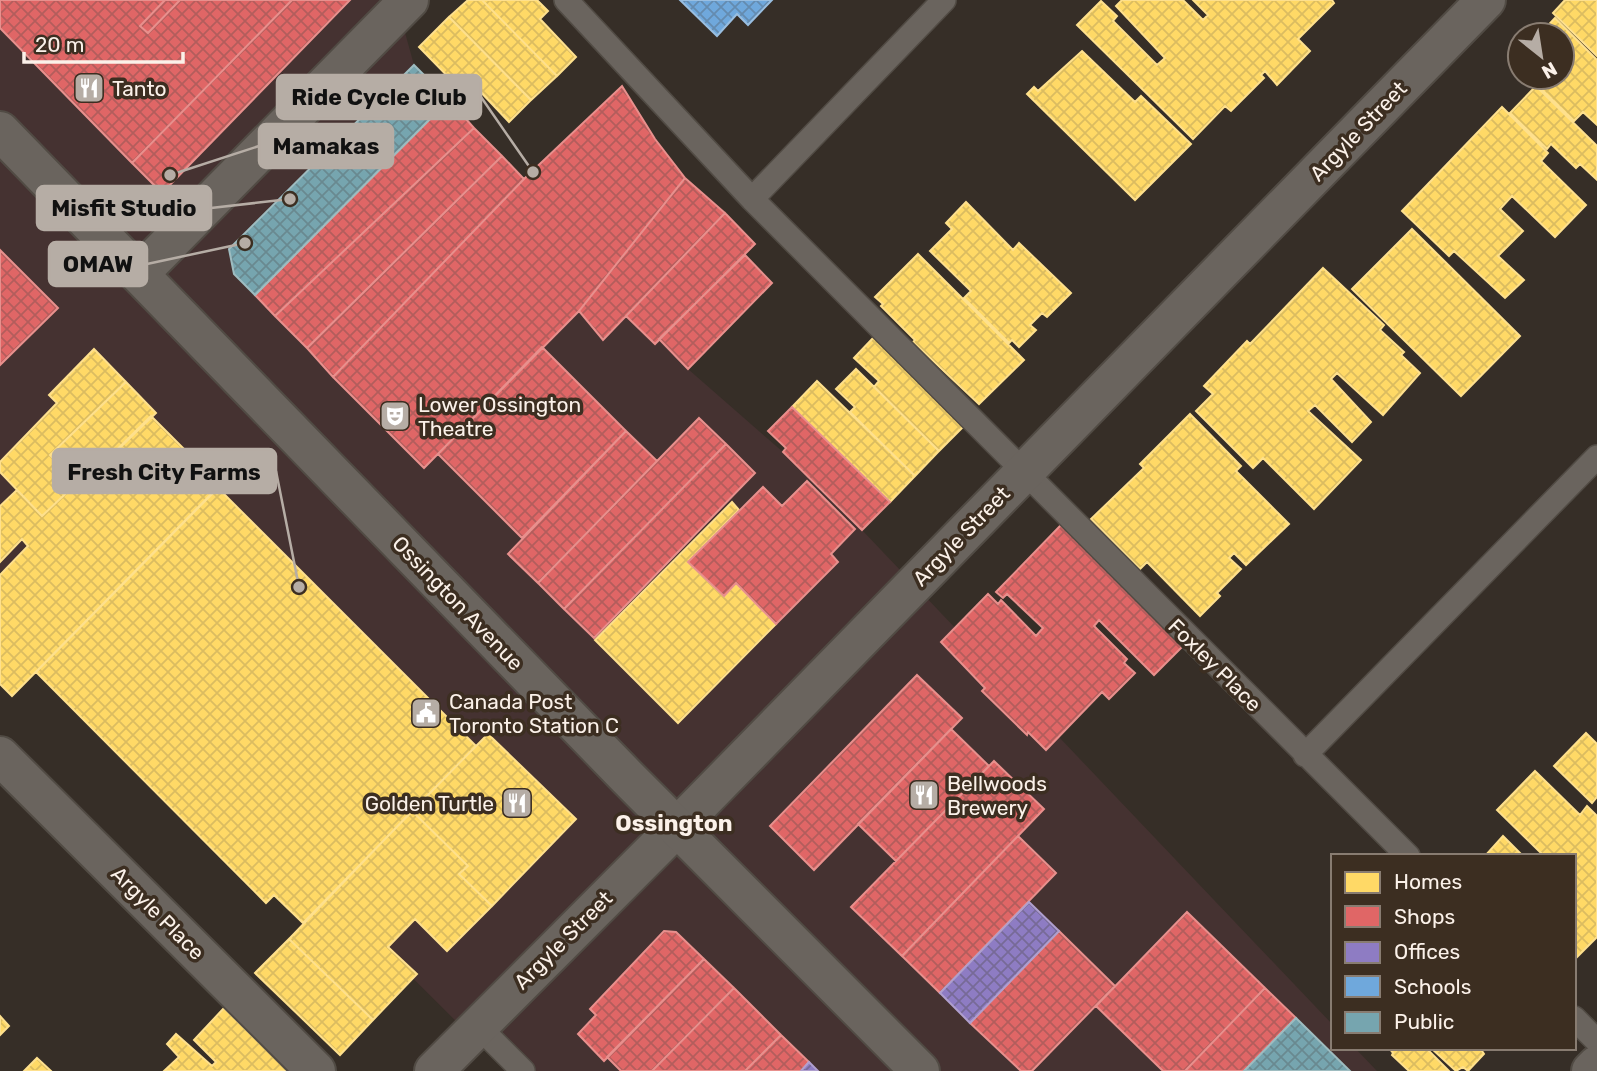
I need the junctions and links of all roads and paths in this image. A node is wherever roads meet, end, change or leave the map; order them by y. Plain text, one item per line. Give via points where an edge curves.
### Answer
1 (409, 0) edge
2 (566, 0) edge
3 (944, 0) edge
4 (1486, 0) edge
5 (0, 131) edge
6 (752, 199) junction
7 (139, 274) junction
8 (1597, 457) edge
9 (1024, 473) junction
10 (0, 755) edge
11 (1305, 755) junction
12 (677, 827) junction
13 (1406, 854) edge
14 (486, 1019) junction
15 (1576, 1020) edge
16 (1597, 1041) edge
17 (1597, 1065) edge
18 (904, 1066) edge
19 (316, 1071) edge
20 (434, 1071) edge
21 (523, 1071) edge
22 (1591, 1071) edge

1 - 7 street
2 - 6 lane, Foxley Place
3 - 6 lane
4 - 9 street, Argyle Street
5 - 7 street, Ossington Avenue
6 - 9 lane, Foxley Place
7 - 12 street, Ossington Avenue
8 - 11 lane
9 - 11 lane, Foxley Place
9 - 12 street, Argyle Street
10 - 19 street, Argyle Place
11 - 13 lane, Foxley Place
12 - 14 street, Argyle Street
12 - 18 street, Ossington Avenue
14 - 20 street, Argyle Street
14 - 21 lane
15 - 16 lane
17 - 22 street

